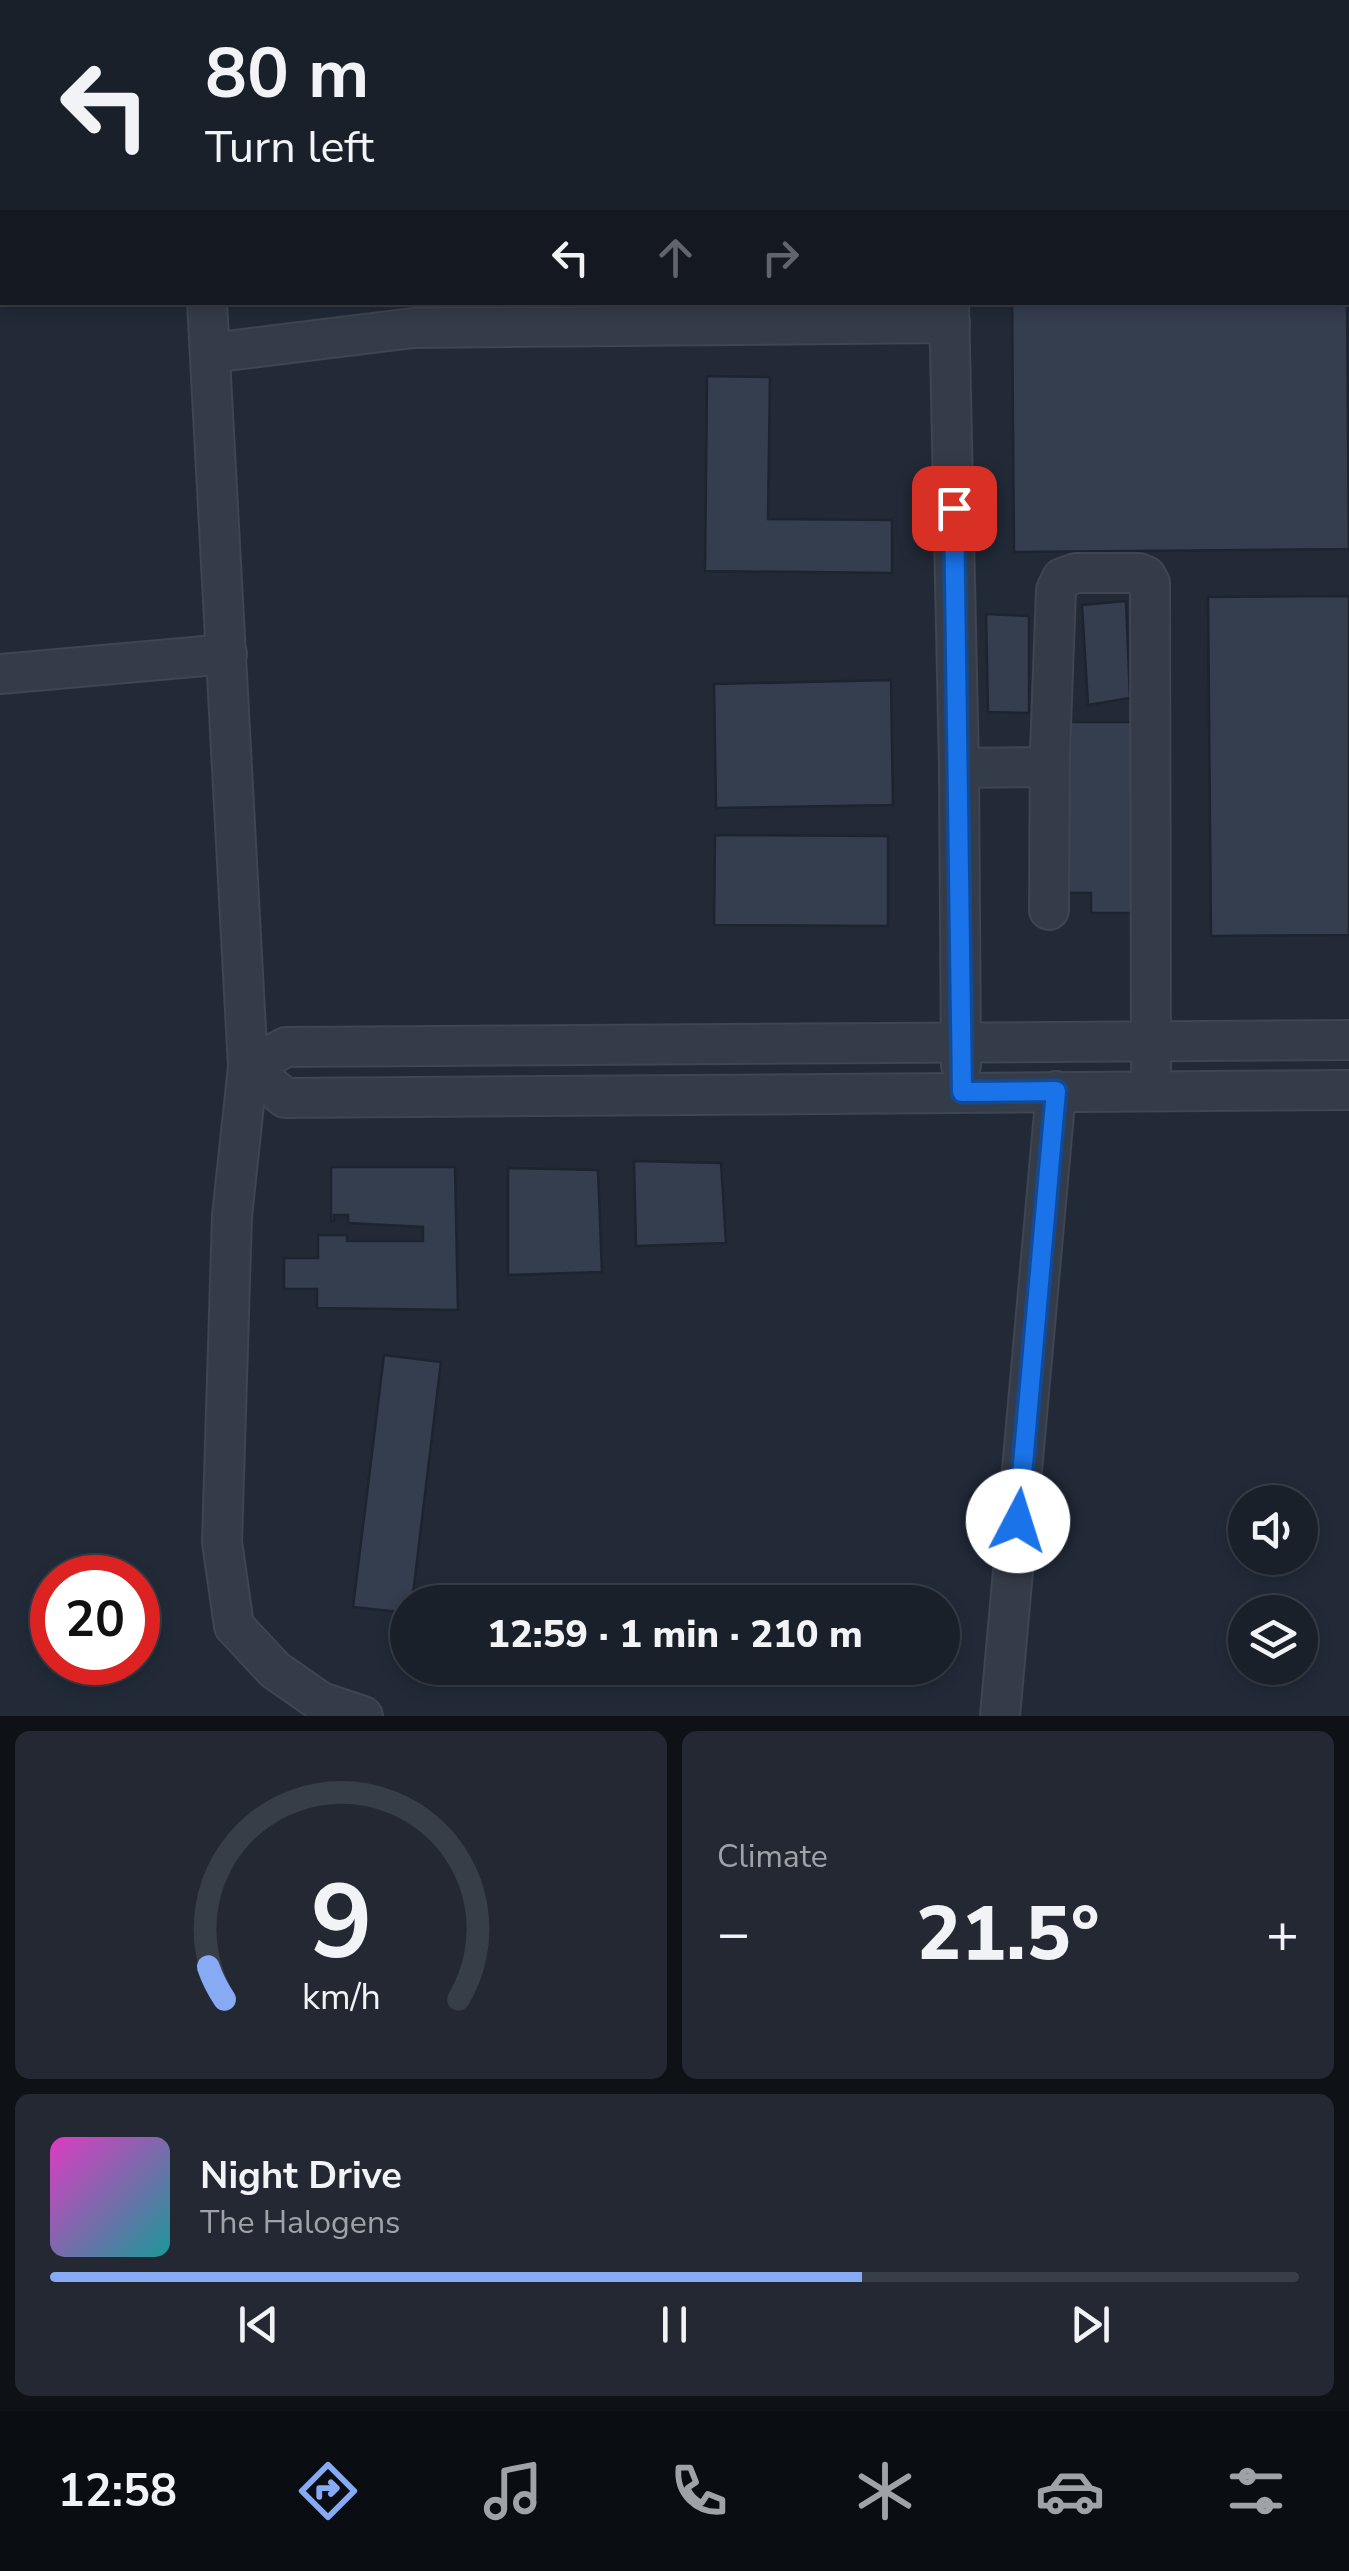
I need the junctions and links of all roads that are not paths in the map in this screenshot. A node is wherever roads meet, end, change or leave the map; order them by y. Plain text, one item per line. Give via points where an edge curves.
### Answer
1 (208, 305) edge
2 (950, 313) edge
3 (668, 314) edge
4 (210, 353) junction
5 (227, 654) junction
6 (0, 674) edge
7 (1050, 752) junction
8 (960, 768) junction
9 (1050, 910) dead end
10 (1341, 1040) edge
11 (1151, 1041) junction
12 (961, 1043) junction
13 (248, 1067) junction
14 (1340, 1090) edge
15 (1056, 1091) junction
16 (1151, 1091) junction
17 (962, 1092) junction
18 (363, 1716) edge
19 (1000, 1716) edge

1 - 4 lane
2 - 3 lane
2 - 8 lane
3 - 4 lane via 413,328
4 - 5 lane
5 - 6 lane
5 - 13 lane
7 - 8 lane via 1036,767
7 - 9 lane
7 - 11 lane via 1062,578 1146,576
8 - 12 lane
10 - 11 lane
10 - 14 lane
11 - 12 lane
11 - 16 lane
12 - 13 lane via 286,1048
12 - 17 lane
13 - 17 lane via 286,1098
13 - 18 lane via 232,1216 222,1542 234,1626 274,1670 322,1702
14 - 16 lane
15 - 16 lane
15 - 17 lane
15 - 19 lane

